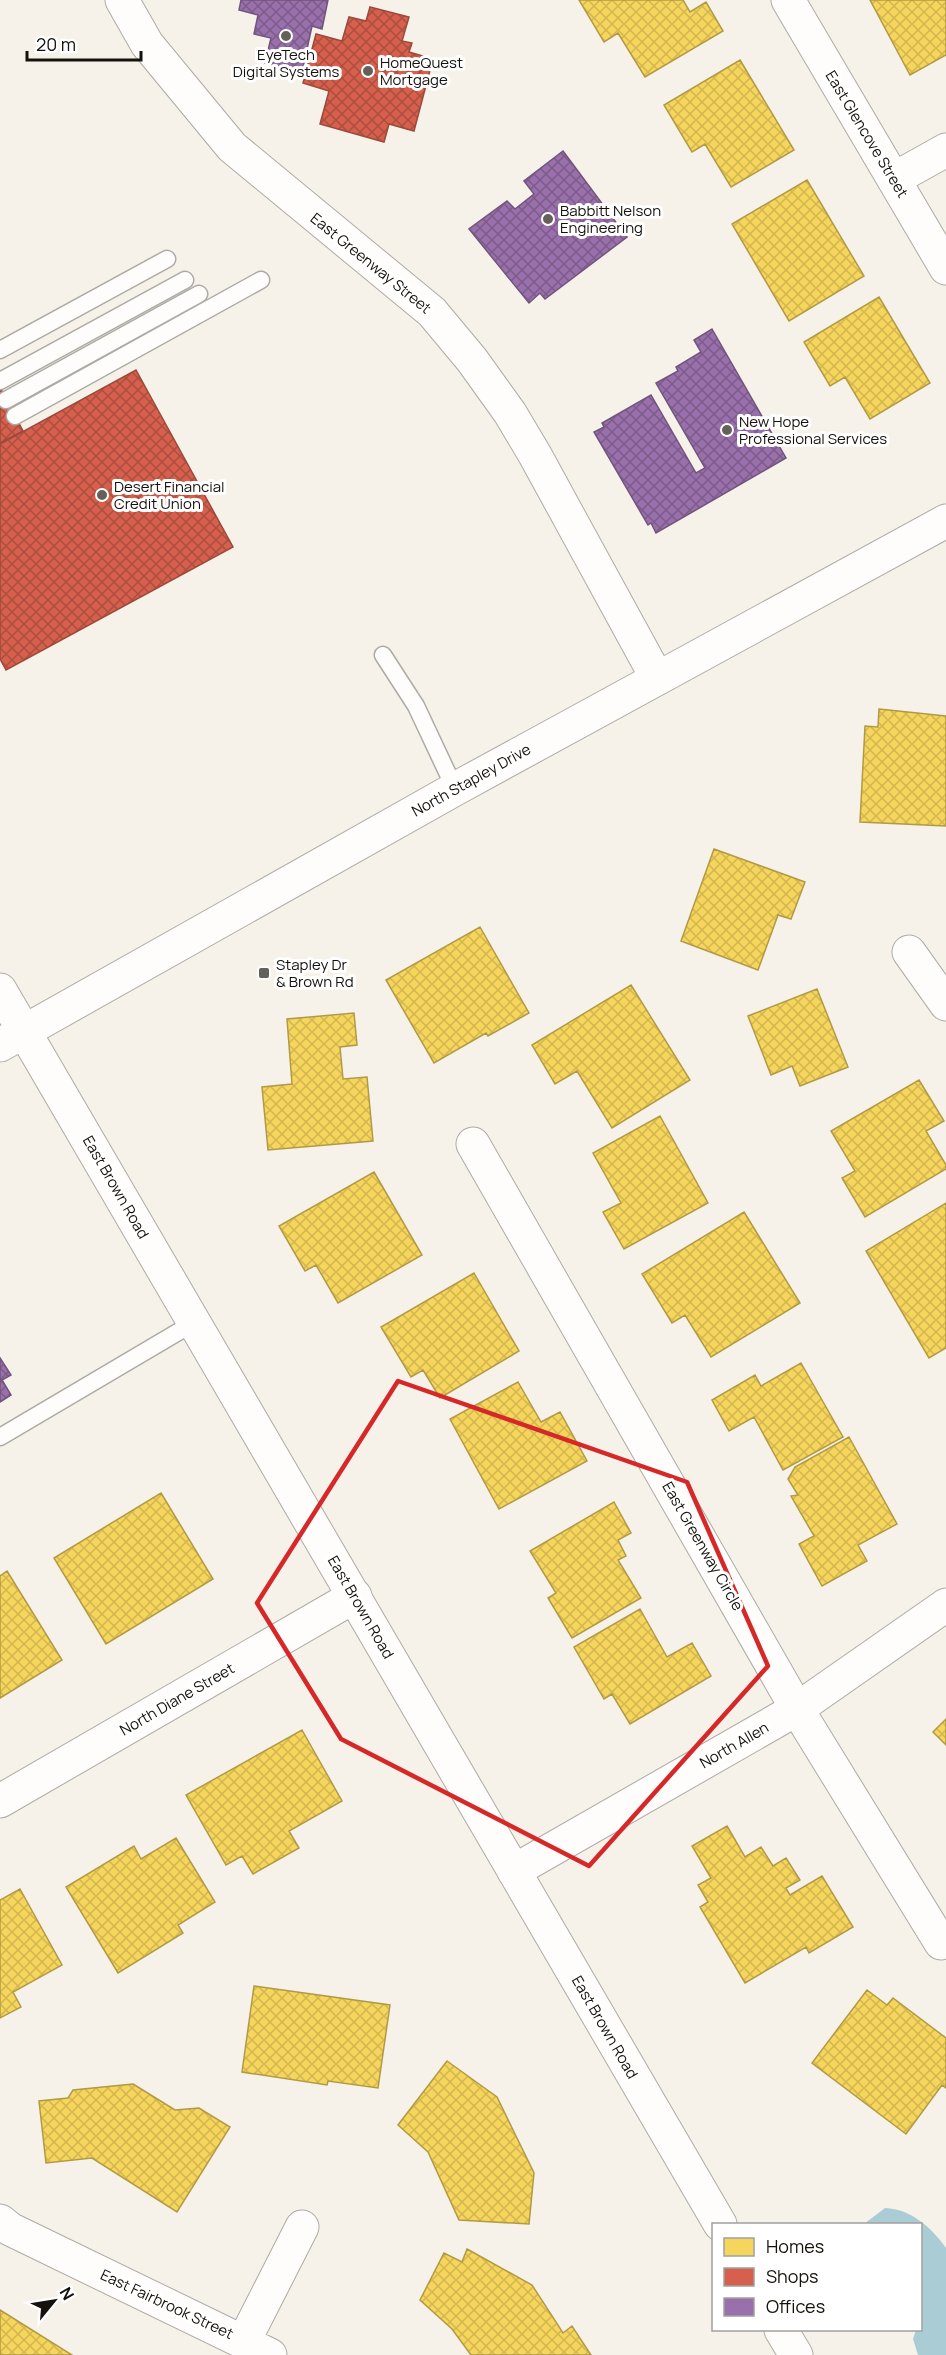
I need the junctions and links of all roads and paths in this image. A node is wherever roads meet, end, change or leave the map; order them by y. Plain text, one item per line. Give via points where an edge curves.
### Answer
1 (122, 0) edge
2 (788, 0) edge
3 (946, 150) edge
4 (894, 179) junction
5 (167, 259) dead end
6 (946, 267) edge
7 (185, 280) dead end
8 (261, 280) dead end
9 (198, 294) dead end
10 (0, 350) edge
11 (0, 381) edge
12 (6, 400) dead end
13 (15, 416) dead end
14 (946, 521) edge
15 (383, 655) dead end
16 (657, 678) junction
17 (455, 789) junction
18 (909, 952) dead end
19 (0, 990) edge
20 (946, 1004) edge
21 (12, 1038) edge
22 (473, 1144) dead end
23 (195, 1322) junction
24 (0, 1437) edge
25 (355, 1596) junction
26 (946, 1605) edge
27 (797, 1710) junction
28 (0, 1801) edge
29 (514, 1871) junction
30 (941, 1943) dead end
31 (0, 2221) edge
32 (719, 2223) edge
33 (302, 2227) dead end
34 (782, 2331) edge
35 (257, 2348) edge
36 (796, 2355) edge

1 - 16 street, East Greenway Street via 147,44 232,147 432,312 472,360 530,447
2 - 4 street, East Glencove Street
3 - 4 street
4 - 6 street, East Glencove Street
5 - 10 lane
7 - 11 lane
8 - 13 lane
9 - 12 lane
14 - 16 street, North Stapley Drive
15 - 17 lane via 416,706
16 - 17 street, North Stapley Drive
17 - 21 street, North Stapley Drive
18 - 20 street
19 - 21 street, East Brown Road
21 - 23 street, East Brown Road
22 - 27 street, East Greenway Circle
23 - 24 lane
23 - 25 street, East Brown Road
25 - 28 street, North Diane Street
25 - 29 street, East Brown Road
26 - 27 street, North Allen
27 - 29 street, North Allen
27 - 30 street, East Greenway Circle
29 - 32 street, East Brown Road
31 - 35 street, East Fairbrook Street
33 - 35 street
34 - 36 street

